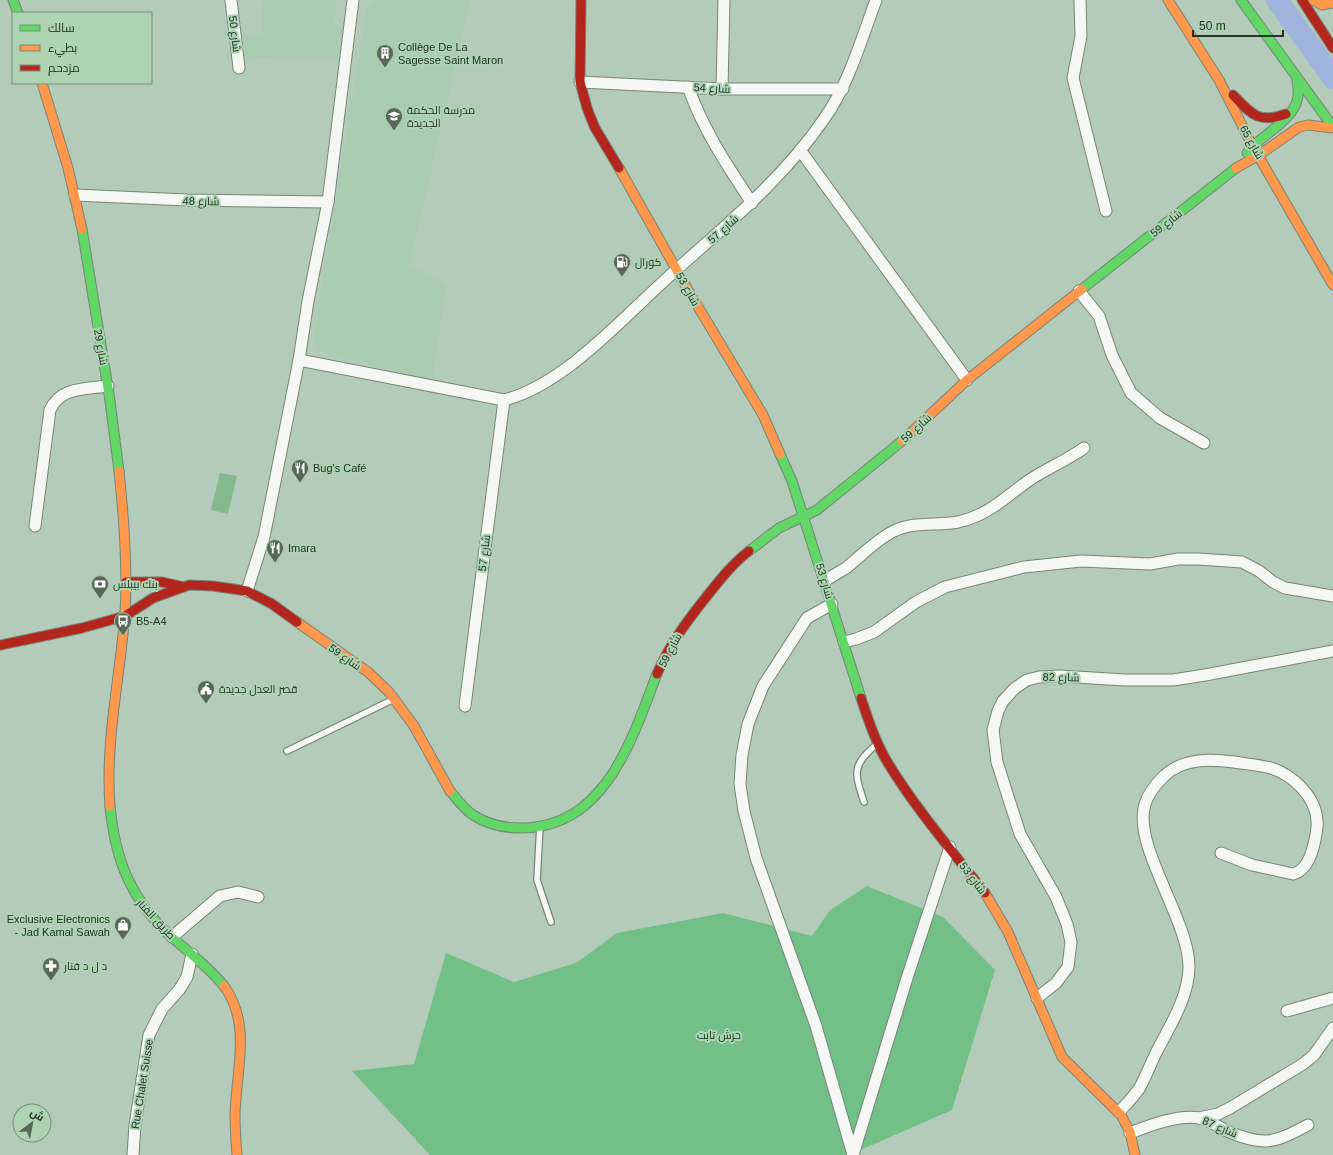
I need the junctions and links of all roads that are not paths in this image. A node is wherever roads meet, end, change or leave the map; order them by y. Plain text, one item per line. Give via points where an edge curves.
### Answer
1 (13, 0) edge
2 (231, 0) edge
3 (354, 0) edge
4 (582, 0) edge
5 (724, 0) edge
6 (876, 0) edge
7 (1080, 0) edge
8 (1168, 0) edge
9 (1241, 0) edge
10 (1302, 0) edge
11 (1313, 0) edge
12 (1333, 3) edge
13 (18, 12) edge
14 (1333, 48) edge
15 (239, 68) dead end
16 (1219, 80) junction
17 (1297, 80) junction
18 (580, 82) junction
19 (42, 84) edge
20 (688, 87) junction
21 (722, 89) junction
22 (843, 89) junction
23 (1289, 113) junction
24 (1333, 127) edge
25 (1252, 144) junction
26 (800, 150) junction
27 (1259, 155) junction
28 (1239, 166) junction
29 (75, 195) junction
30 (328, 202) junction
31 (752, 203) junction
32 (1106, 211) dead end
33 (677, 269) junction
34 (1333, 285) edge
35 (1079, 291) junction
36 (299, 360) junction
37 (967, 380) junction
38 (108, 386) junction
39 (504, 400) junction
40 (1204, 443) dead end
41 (1084, 448) dead end
42 (804, 516) junction
43 (35, 526) dead end
44 (825, 580) junction
45 (126, 582) junction
46 (180, 586) junction
47 (247, 591) junction
48 (1333, 596) edge
49 (832, 604) junction
50 (125, 616) junction
51 (844, 642) junction
52 (0, 645) edge
53 (1333, 651) edge
54 (394, 698) junction
55 (464, 706) dead end
56 (878, 744) junction
57 (288, 751) dead end
58 (864, 802) dead end
59 (540, 825) junction
60 (950, 847) junction
61 (1221, 853) dead end
62 (258, 898) dead end
63 (551, 922) dead end
64 (172, 937) junction
65 (192, 954) junction
66 (1037, 998) junction
67 (1333, 998) edge
68 (1287, 1011) dead end
69 (1333, 1028) edge
70 (1119, 1112) junction
71 (1199, 1118) junction
72 (1308, 1125) dead end
73 (1130, 1133) junction
74 (133, 1155) edge
75 (237, 1155) edge
76 (853, 1155) edge
77 (1135, 1155) edge

1 - 13 main road
2 - 15 street, شارع 50
3 - 30 street
4 - 18 main road, شارع 53
5 - 21 street
6 - 22 street, شارع 57
7 - 32 street via 1081,36 1073,78
8 - 16 main road, شارع 65
9 - 17 main road
10 - 14 main road
11 - 12 main road via 1322,4
16 - 23 main road via 1245,109 1256,117 1270,120
16 - 25 main road, شارع 65
17 - 23 main road via 1298,95
17 - 24 main road
18 - 20 street, شارع 54
18 - 33 main road, شارع 53 via 595,128
19 - 29 main road, شارع 29
20 - 21 street, شارع 54
20 - 31 street via 708,135
21 - 22 street, شارع 54
22 - 26 street, شارع 57 via 825,119
23 - 25 main road
24 - 27 main road, شارع 59 via 1299,127
25 - 27 main road, شارع 65
25 - 28 main road, شارع 59
26 - 31 street, شارع 57
26 - 37 street
27 - 28 main road, شارع 59
27 - 34 main road, شارع 65
28 - 35 main road, شارع 59
29 - 30 street, شارع 48
29 - 38 main road, شارع 29
30 - 36 street
31 - 33 street, شارع 57
33 - 39 street, شارع 57 via 571,365 535,389
33 - 42 main road, شارع 53 via 763,415 792,481
35 - 37 main road, شارع 59
35 - 40 street via 1099,316 1112,355 1131,393 1160,418
36 - 39 street
36 - 47 street via 264,537
37 - 42 main road, شارع 59 via 916,429 832,499
38 - 43 street via 64,393 54,400 50,410
38 - 45 main road, شارع 29 via 121,490
39 - 55 street, شارع 57
41 - 44 street via 1031,479 996,507 957,522 920,525 892,532 867,549 846,568
42 - 44 main road, شارع 53
42 - 59 main road, شارع 59 via 762,540 722,577 680,630 666,653 617,768 579,810 556,821
44 - 49 main road, شارع 53
45 - 46 main road via 162,582
45 - 50 main road, شارع 29
46 - 47 main road, شارع 59 via 189,584
46 - 50 main road, شارع 59 via 153,598
47 - 54 main road, شارع 59 via 272,604 368,672
48 - 51 street via 1285,588 1242,562 1198,559 1150,564 1081,561 1024,567 946,587 916,602 874,632
49 - 51 main road, شارع 53
49 - 76 street via 807,618 763,686 748,724 740,784 756,858 816,1026
50 - 52 main road, شارع 59
50 - 64 main road, طريق الفنار via 108,772 110,815 121,868 134,897
51 - 56 main road, شارع 53
53 - 66 street, شارع 82 via 1173,680 1039,677 1027,680 1015,688 998,711 993,730 997,762 1020,834 1056,898 1067,924 1071,942 1068,967 1056,983
54 - 57 lane
54 - 59 main road, شارع 59 via 414,726 447,787 472,814 488,824 506,828 524,829
56 - 58 lane via 862,757 857,768 858,784
56 - 60 main road, شارع 53 via 887,762
59 - 63 lane via 537,880
60 - 66 main road, شارع 53 via 992,903 1008,932
60 - 76 street
61 - 70 street via 1252,865 1299,873 1312,851 1317,828 1316,814 1309,798 1293,780 1277,770 1259,765 1216,760 1200,760 1174,768 1164,776 1148,797 1144,805 1146,838 1184,935 1189,968 1185,992 1140,1088
62 - 64 street via 238,892 220,896
64 - 65 main road, طريق الفنار
65 - 74 street, Rue Chalet Suisse via 187,977 162,1009 149,1035
65 - 75 main road, طريق الفنار via 228,993 240,1017 235,1117
66 - 70 main road, شارع 53 via 1062,1057 1070,1068
67 - 68 street
69 - 71 street via 1314,1055 1303,1064 1230,1108 1218,1114
70 - 73 main road, شارع 53
71 - 72 street, شارع 87 via 1229,1132 1266,1142 1287,1136
71 - 73 street, شارع 87 via 1157,1123
73 - 77 main road, شارع 53

